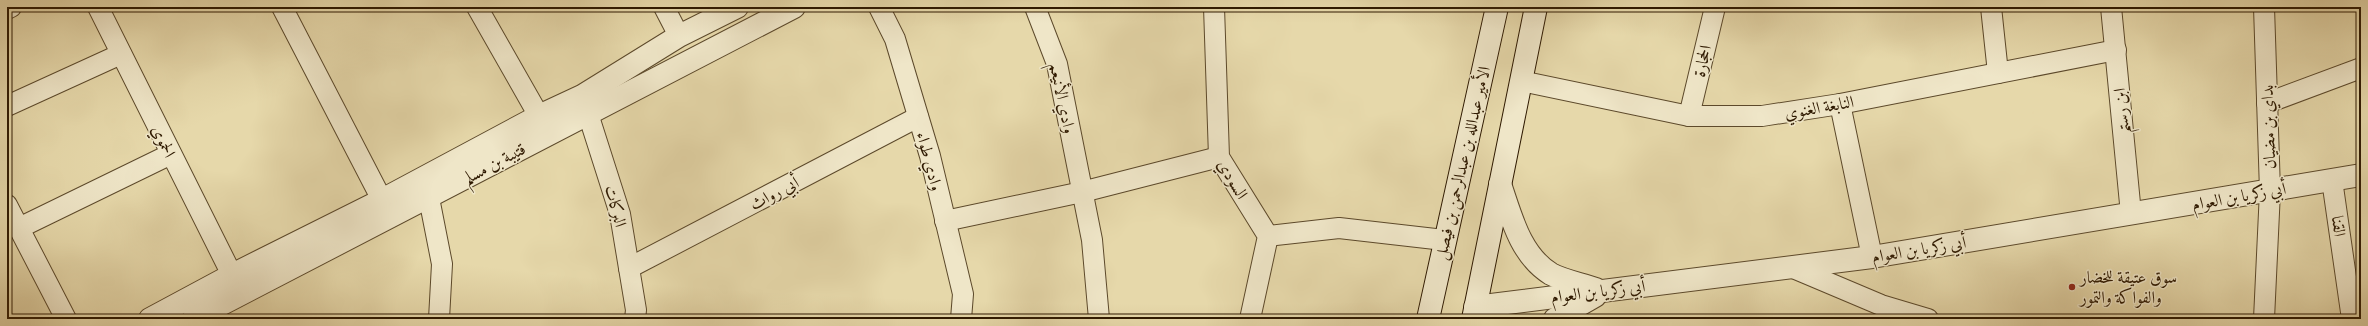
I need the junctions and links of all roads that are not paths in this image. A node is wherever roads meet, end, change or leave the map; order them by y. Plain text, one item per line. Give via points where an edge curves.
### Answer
1 (11, 7) edge
2 (98, 7) edge
3 (282, 7) edge
4 (477, 7) edge
5 (664, 7) edge
6 (737, 7) edge
7 (794, 7) edge
8 (879, 7) edge
9 (1035, 7) edge
10 (1214, 7) edge
11 (1497, 7) edge
12 (1536, 7) edge
13 (1715, 7) edge
14 (1991, 7) edge
15 (2111, 7) edge
16 (2264, 7) edge
17 (7, 9) edge
18 (679, 36) junction
19 (2116, 50) junction
20 (121, 54) junction
21 (2361, 68) edge
22 (1998, 73) junction
23 (1521, 81) junction
24 (2267, 103) junction
25 (1840, 104) junction
26 (585, 105) junction
27 (7, 106) edge
28 (539, 116) junction
29 (1689, 116) junction
30 (918, 117) junction
31 (171, 154) junction
32 (1219, 157) junction
33 (2361, 175) edge
34 (422, 178) junction
35 (2332, 180) junction
36 (1500, 184) junction
37 (2270, 191) junction
38 (1082, 192) junction
39 (429, 198) junction
40 (382, 200) junction
41 (7, 205) edge
42 (2131, 214) junction
43 (945, 221) junction
44 (19, 228) junction
45 (1268, 236) junction
46 (1444, 240) junction
47 (1872, 257) junction
48 (1791, 267) junction
49 (629, 268) junction
50 (232, 275) junction
51 (1603, 291) junction
52 (1474, 313) edge
53 (66, 319) edge
54 (150, 319) edge
55 (193, 319) edge
56 (439, 319) edge
57 (635, 319) edge
58 (961, 319) edge
59 (1099, 319) edge
60 (1250, 319) edge
61 (1428, 319) edge
62 (1555, 319) edge
63 (1928, 319) edge
64 (2264, 319) edge
65 (2352, 319) edge

1 - 17 street
2 - 20 street, الحموي
3 - 40 street
4 - 28 street
5 - 18 street
6 - 18 street, قتيبة بن مسلم
7 - 26 street, قتيبة بن مسلم
8 - 30 street, وادي طواء via 894,39
9 - 38 street, وادي الأنيعم via 1057,64
10 - 32 street, السودي
11 - 46 street, الأمير عبدالله بن عبدالرحمن بن فيصل
12 - 23 street
13 - 29 street, الحجارة
14 - 22 street
15 - 19 street, ابن رستم
16 - 24 street, بداي بن مضيان
18 - 26 street, قتيبة بن مسلم
19 - 22 street, النابغة الغنوي
19 - 42 street, ابن رستم
20 - 27 street
20 - 31 street, الحموي
21 - 24 street
22 - 25 street, النابغة الغنوي
23 - 29 street, النابغة الغنوي
23 - 36 street
24 - 37 street, بداي بن مضيان
25 - 29 street, النابغة الغنوي via 1762,116
25 - 47 street
26 - 28 street, قتيبة بن مسلم
26 - 39 street, قتيبة بن مسلم
26 - 49 street, البركات via 620,214
28 - 34 street, قتيبة بن مسلم
30 - 43 street, وادي طواء
30 - 49 street, أبي رواث
31 - 44 street
31 - 50 street, الحموي
32 - 38 street
32 - 45 street, السودي
33 - 35 street, أبي زكريا بن العوام
34 - 39 street
34 - 40 street, قتيبة بن مسلم
35 - 37 street, أبي زكريا بن العوام
35 - 65 street, القنا
36 - 51 street via 1514,226 1531,256 1552,274
36 - 52 street
37 - 42 street, أبي زكريا بن العوام
37 - 64 street, بداي بن مضيان
38 - 43 street
38 - 59 street, وادي الأنيعم via 1092,240
39 - 55 street, قتيبة بن مسلم
39 - 56 street via 442,264
40 - 50 street, قتيبة بن مسلم
41 - 44 street
42 - 47 street, أبي زكريا بن العوام
43 - 58 street, وادي طواء via 963,294
44 - 53 street
45 - 46 street via 1339,228
45 - 60 street
46 - 61 street, الأمير عبدالله بن عبدالرحمن بن فيصل
47 - 48 street, أبي زكريا بن العوام
48 - 51 street, أبي زكريا بن العوام
48 - 63 street via 1881,305
49 - 57 street, البركات via 636,310
50 - 54 street, قتيبة بن مسلم
51 - 52 street, أبي زكريا بن العوام
51 - 62 street

